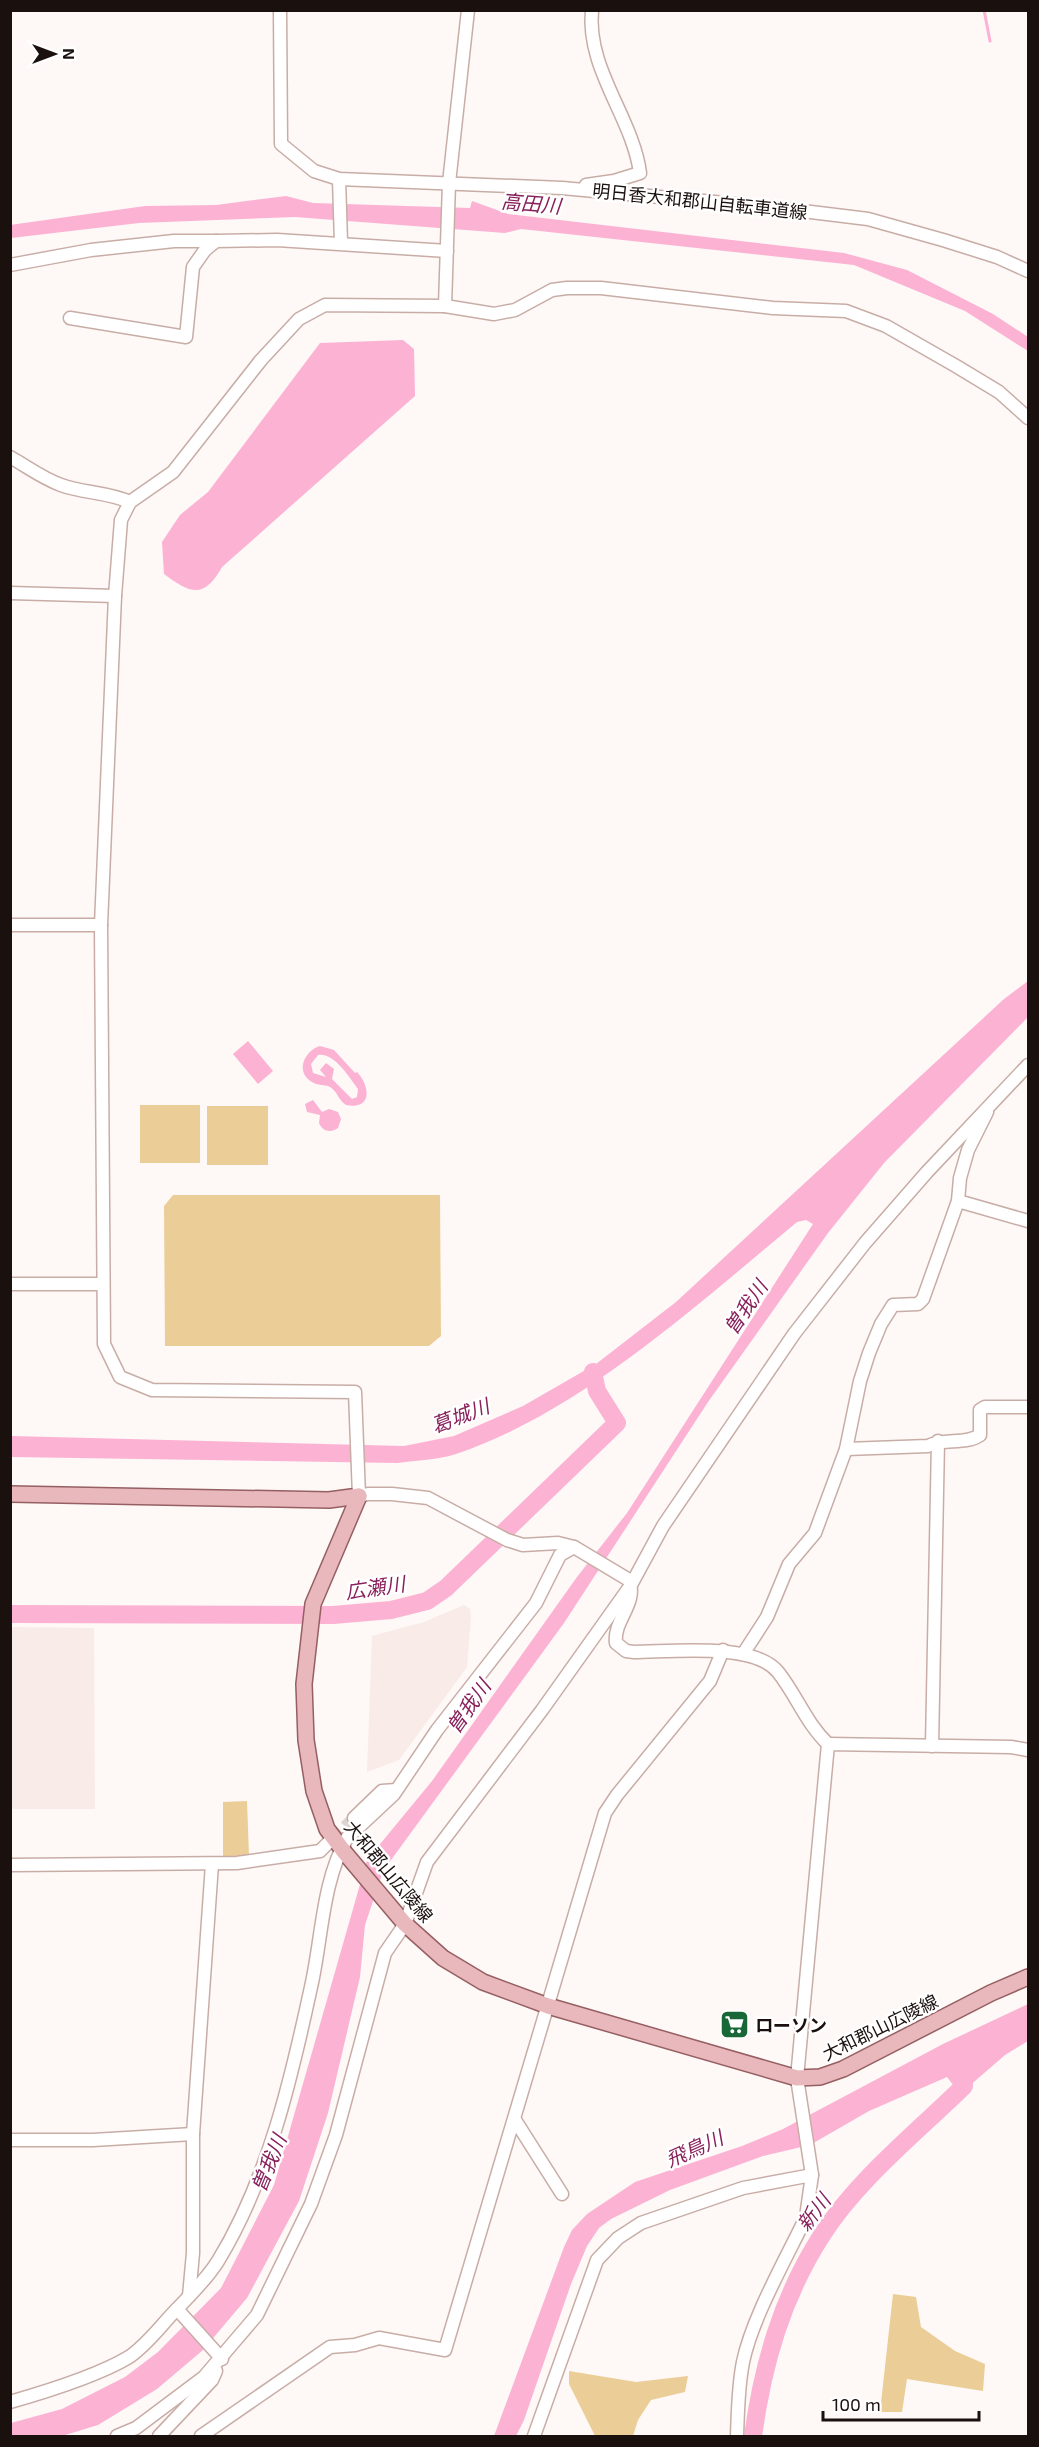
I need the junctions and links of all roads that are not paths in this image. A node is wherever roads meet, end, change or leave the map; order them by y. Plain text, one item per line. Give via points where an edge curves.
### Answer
1 (280, 10) edge
2 (468, 10) edge
3 (592, 10) edge
4 (339, 183) junction
5 (449, 187) junction
6 (562, 188) junction
7 (340, 238) junction
8 (216, 241) junction
9 (447, 246) junction
10 (10, 265) edge
11 (1029, 271) edge
12 (445, 306) junction
13 (70, 318) dead end
14 (1029, 418) edge
15 (10, 458) edge
16 (130, 502) junction
17 (10, 593) edge
18 (115, 596) junction
19 (10, 925) edge
20 (101, 925) junction
21 (1029, 1065) edge
22 (988, 1108) junction
23 (958, 1201) junction
24 (1029, 1221) edge
25 (10, 1284) edge
26 (103, 1284) junction
27 (1029, 1407) edge
28 (938, 1441) junction
29 (846, 1449) junction
30 (358, 1490) junction
31 (10, 1494) edge
32 (48, 1496) junction
33 (10, 1500) edge
34 (574, 1547) junction
35 (630, 1583) junction
36 (723, 1650) junction
37 (743, 1654) junction
38 (828, 1744) junction
39 (932, 1746) junction
40 (1029, 1750) edge
41 (396, 1790) junction
42 (354, 1818) tunnel mouth
43 (340, 1846) junction
44 (212, 1864) junction
45 (10, 1865) edge
46 (401, 1919) junction
47 (1029, 1977) edge
48 (548, 2006) junction
49 (797, 2078) junction
50 (515, 2120) junction
51 (193, 2133) junction
52 (10, 2140) edge
53 (812, 2175) junction
54 (562, 2194) dead end
55 (189, 2296) junction
56 (179, 2312) junction
57 (219, 2355) junction
58 (10, 2402) edge
59 (117, 2436) edge
60 (159, 2436) edge
61 (201, 2436) edge
62 (534, 2436) edge
63 (737, 2436) edge

1 - 4 street, 明日香大和郡山自転車道線 via 281,144 314,171
2 - 5 street
3 - 6 street via 594,46 618,112 637,150 640,173
4 - 5 street, 明日香大和郡山自転車道線
4 - 7 street
5 - 6 street, 明日香大和郡山自転車道線
5 - 9 street
6 - 11 street, 明日香大和郡山自転車道線 via 868,219 975,250
7 - 8 street
7 - 9 street
8 - 10 street via 90,250
8 - 13 street via 193,267 186,337
9 - 12 street
12 - 14 street via 494,314 515,310 552,290 601,288 728,304 846,311 886,326 965,371 999,392
12 - 16 street via 325,305 299,319 261,360 172,472
15 - 16 street via 63,486 114,495
16 - 18 street via 121,520
17 - 18 street
18 - 20 street
19 - 20 street
20 - 26 street
21 - 22 street
22 - 23 street via 968,1150
22 - 35 street via 865,1243 794,1334 663,1526
23 - 24 street
23 - 29 street via 923,1299 918,1304 893,1305 881,1324 860,1381
25 - 26 street
26 - 30 street via 104,1344 120,1377 152,1390 354,1392
27 - 28 street via 985,1407 980,1410 980,1435 974,1439
28 - 29 street via 928,1446
28 - 39 street
29 - 37 street via 815,1533 789,1564 767,1617
30 - 32 main road via 329,1500
30 - 34 street via 428,1498 523,1545 558,1543
30 - 43 main road, 大和郡山広陵線 via 313,1604 304,1684 306,1740 314,1791 327,1829
31 - 32 main road
32 - 33 street
34 - 35 street
34 - 41 street via 560,1555 536,1603 437,1730
35 - 36 street via 631,1600 615,1632 616,1643 626,1651
35 - 46 street via 542,1710 427,1862
36 - 37 street
36 - 48 street via 710,1681 605,1813
37 - 38 street via 776,1670 810,1725
38 - 39 street
38 - 49 street
39 - 40 street
41 - 42 street via 382,1791
41 - 43 street
43 - 44 street
43 - 46 main road, 大和郡山広陵線
43 - 55 street via 288,2084 262,2167 217,2263
44 - 45 street
44 - 51 street
46 - 48 main road, 大和郡山広陵線 via 442,1958 483,1982
46 - 57 street via 385,1953 336,2135 311,2204 257,2315
47 - 49 main road, 大和郡山広陵線 via 843,2068 820,2077
48 - 49 main road, 大和郡山広陵線
48 - 50 street
49 - 53 street
50 - 54 street
50 - 61 street via 445,2350 379,2338 330,2347
51 - 52 street via 93,2140
51 - 55 street
53 - 62 street via 743,2188 641,2223 618,2238 597,2260
53 - 63 street via 806,2217 767,2299 744,2360
55 - 56 street
56 - 57 street
56 - 58 street via 126,2358 51,2390
57 - 59 street via 204,2377 136,2428
57 - 60 street via 212,2380

